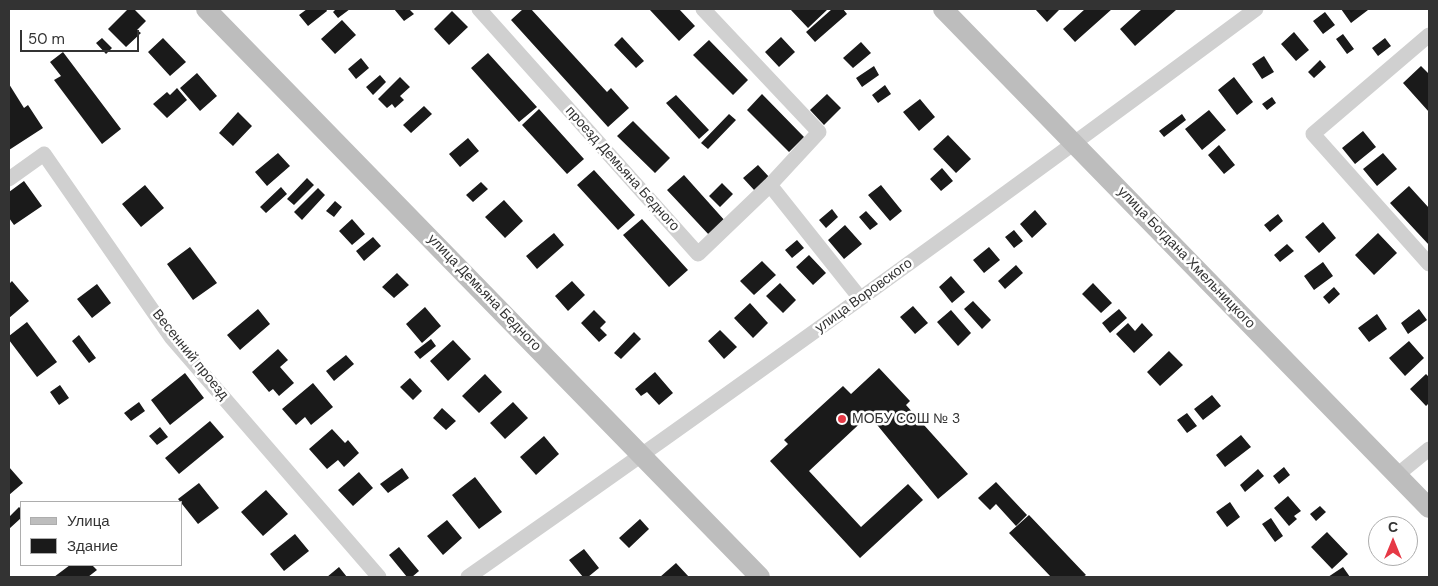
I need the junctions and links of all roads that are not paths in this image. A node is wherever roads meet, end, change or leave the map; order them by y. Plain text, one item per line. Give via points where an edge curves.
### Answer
1 (206, 9) edge
2 (479, 9) edge
3 (703, 9) edge
4 (943, 9) edge
5 (1256, 9) edge
6 (1427, 41) edge
7 (1075, 144) junction
8 (9, 179) edge
9 (770, 185) junction
10 (1429, 264) edge
11 (860, 298) junction
12 (1429, 449) edge
13 (642, 455) junction
14 (1397, 475) junction
15 (1429, 508) edge
16 (379, 577) edge
17 (468, 577) edge
18 (760, 577) edge

1 - 13 street, улица Демьяна Бедного
2 - 9 street, проезд Демьяна Бедного via 698,254
3 - 9 street, проезд Демьяна Бедного via 819,132
4 - 7 street, улица Богдана Хмельницкого
5 - 7 street, улица Воровского
6 - 10 street via 1313,134
7 - 11 street, улица Воровского
7 - 14 street, улица Богдана Хмельницкого
8 - 16 street, Весенний проезд via 44,154 171,337
9 - 11 street
11 - 13 street, улица Воровского
12 - 14 street
13 - 17 street, улица Воровского
13 - 18 street, улица Демьяна Бедного
14 - 15 street, улица Богдана Хмельницкого

